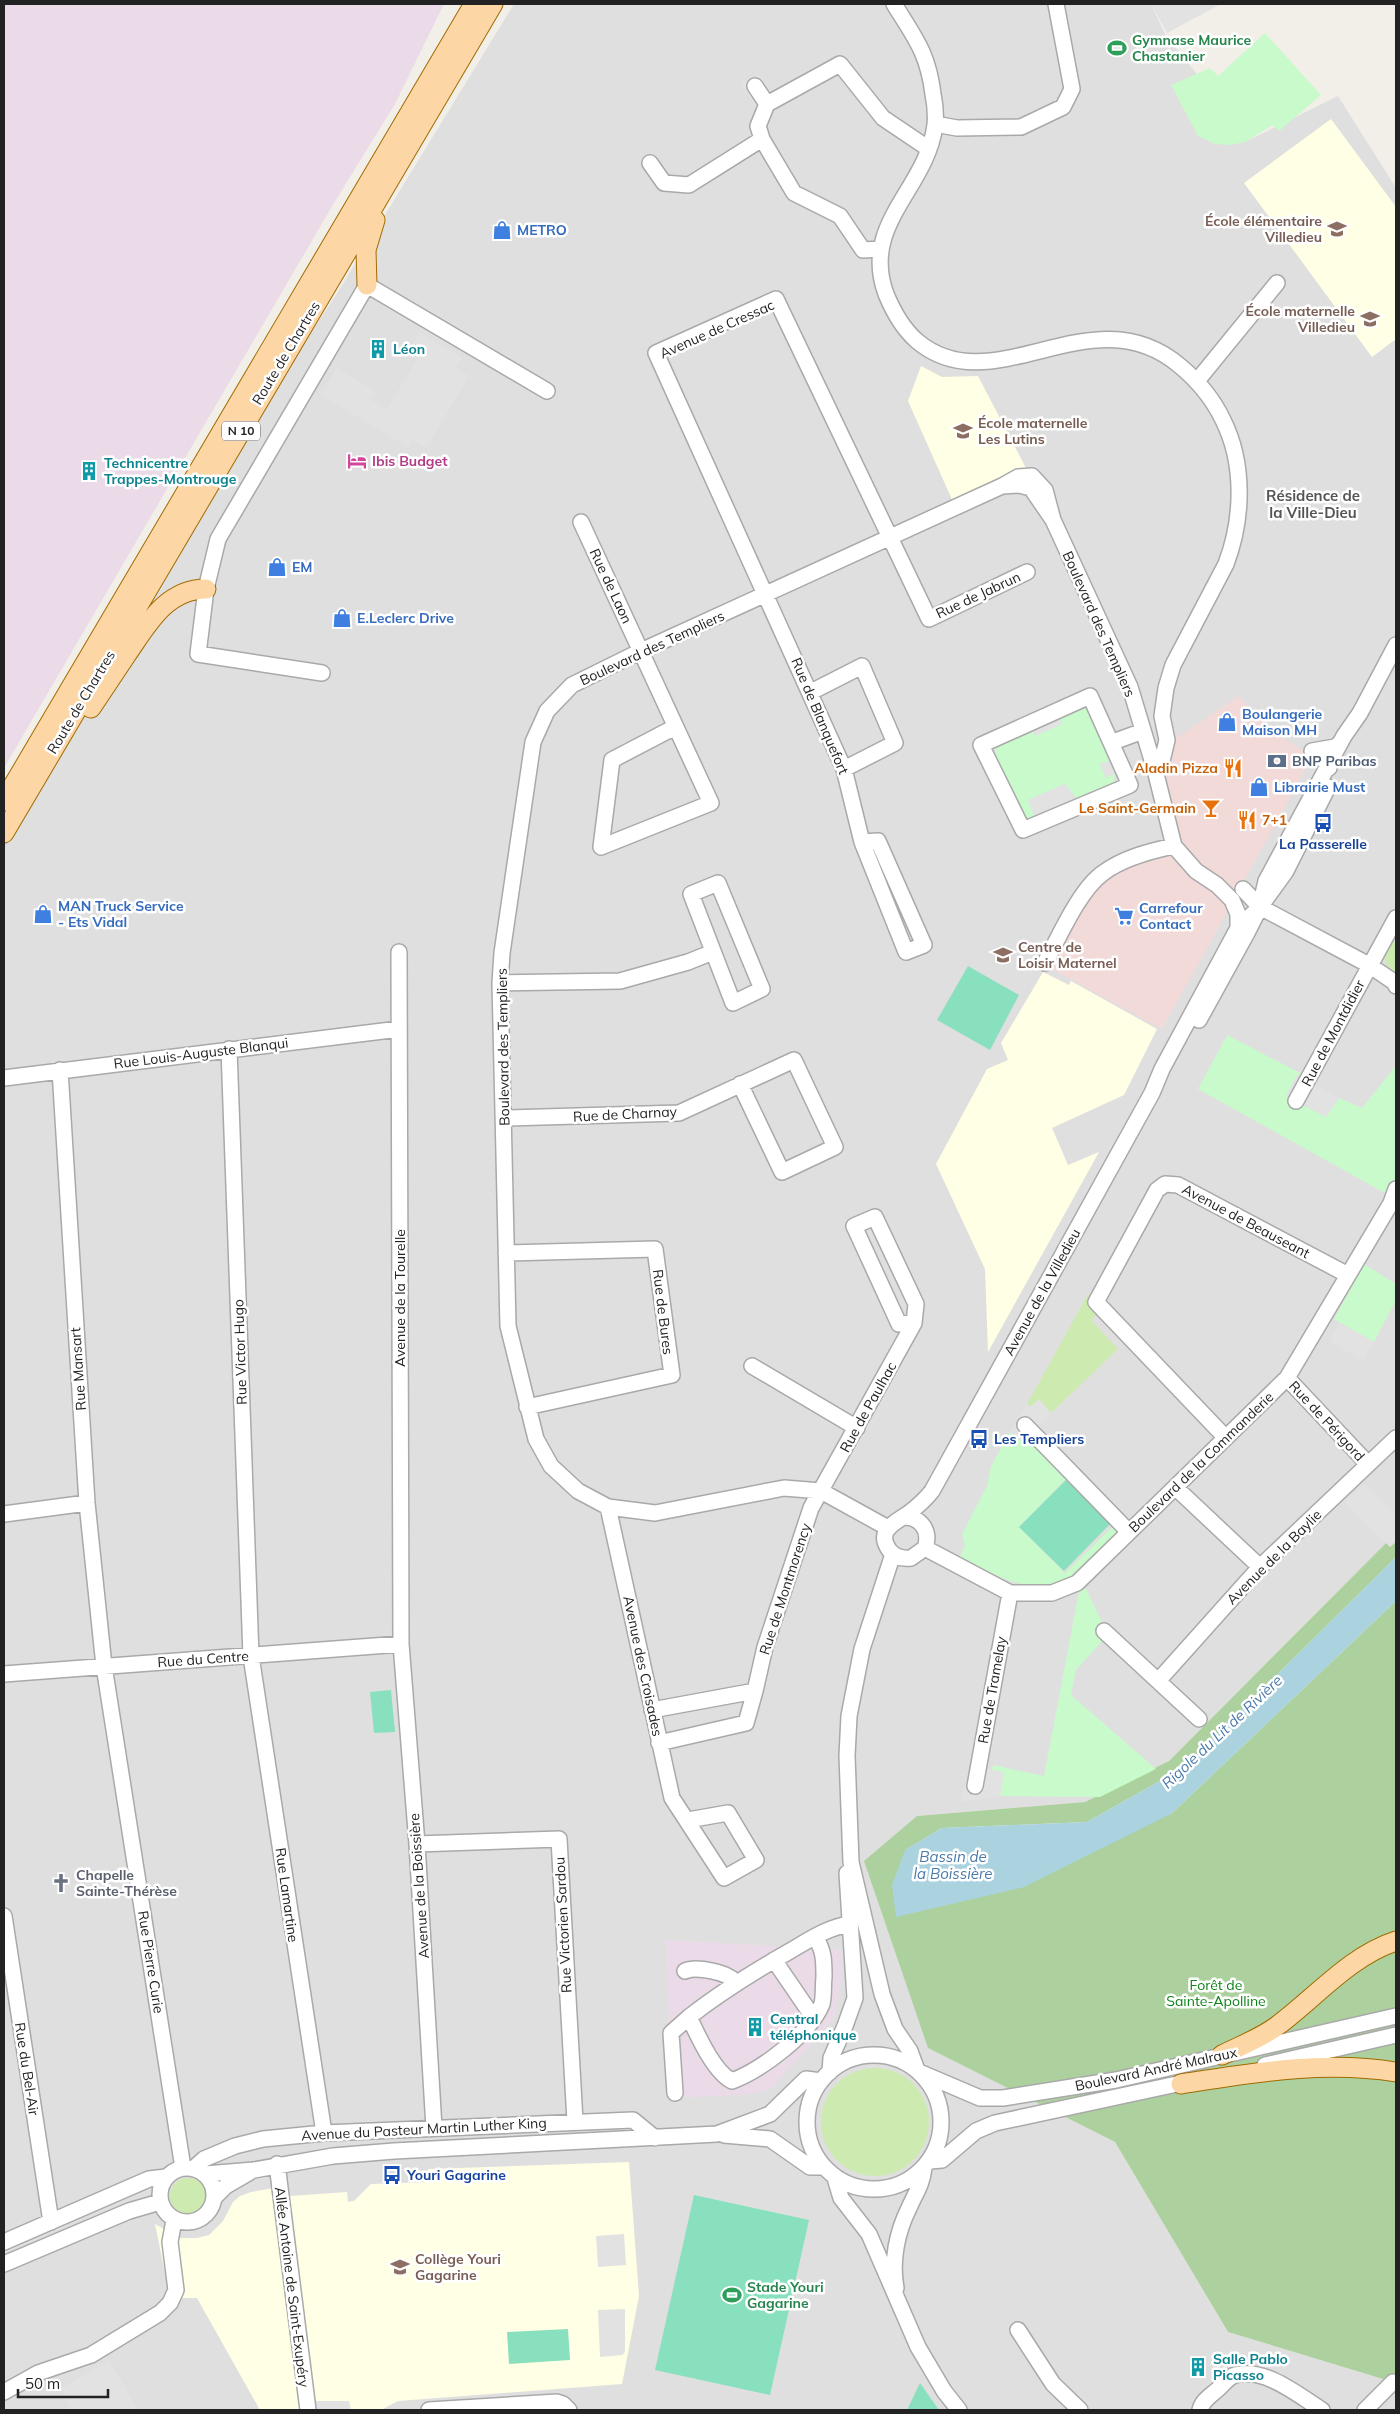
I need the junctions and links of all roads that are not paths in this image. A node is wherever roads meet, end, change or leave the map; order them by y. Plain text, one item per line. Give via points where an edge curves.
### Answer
1 (474, 4) edge
2 (493, 4) edge
3 (894, 4) edge
4 (1056, 4) edge
5 (470, 27) junction
6 (755, 86) dead end
7 (438, 97) junction
8 (767, 104) junction
9 (935, 124) junction
10 (762, 139) junction
11 (929, 149) junction
12 (650, 163) dead end
13 (881, 249) junction
14 (1277, 284) dead end
15 (368, 285) junction
16 (1197, 381) junction
17 (547, 391) dead end
18 (581, 522) dead end
19 (890, 538) junction
20 (1027, 572) dead end
21 (206, 589) junction
22 (766, 594) junction
23 (1396, 646) edge
24 (641, 651) junction
25 (322, 673) dead end
26 (811, 692) junction
27 (1360, 712) junction
28 (1162, 716) junction
29 (675, 727) junction
30 (1143, 731) junction
31 (1113, 742) junction
32 (1340, 744) junction
33 (1150, 754) junction
34 (47, 758) junction
35 (1329, 768) junction
36 (844, 769) junction
37 (1155, 770) junction
38 (4, 801) edge
39 (4, 833) edge
40 (862, 842) junction
41 (1174, 846) junction
42 (1266, 881) junction
43 (1217, 885) junction
44 (1243, 889) junction
45 (1232, 900) junction
46 (1260, 906) junction
47 (1396, 918) edge
48 (1238, 928) junction
49 (399, 952) dead end
50 (713, 952) junction
51 (1045, 963) dead end
52 (1369, 965) junction
53 (500, 983) junction
54 (1396, 986) edge
55 (399, 1029) junction
56 (229, 1049) junction
57 (60, 1070) junction
58 (4, 1078) edge
59 (740, 1084) junction
60 (1152, 1093) junction
61 (1296, 1101) dead end
62 (504, 1118) junction
63 (1396, 1189) edge
64 (1394, 1205) edge
65 (506, 1253) junction
66 (1348, 1275) junction
67 (914, 1323) junction
68 (752, 1366) dead end
69 (1287, 1378) junction
70 (527, 1406) junction
71 (1025, 1426) dead end
72 (857, 1428) junction
73 (1225, 1437) junction
74 (1396, 1438) edge
75 (1368, 1464) junction
76 (1176, 1488) junction
77 (821, 1491) junction
78 (932, 1492) junction
79 (87, 1504) junction
80 (608, 1507) junction
81 (4, 1514) edge
82 (904, 1517) junction
83 (925, 1527) junction
84 (888, 1528) junction
85 (1129, 1532) junction
86 (925, 1548) junction
87 (899, 1556) junction
88 (1260, 1567) junction
89 (1010, 1594) junction
90 (1104, 1631) dead end
91 (402, 1644) junction
92 (251, 1656) junction
93 (104, 1666) junction
94 (4, 1674) edge
95 (1158, 1681) junction
96 (755, 1690) junction
97 (652, 1710) junction
98 (1199, 1719) dead end
99 (659, 1743) junction
100 (975, 1786) dead end
101 (688, 1820) junction
102 (418, 1844) junction
103 (851, 1862) junction
104 (4, 1916) edge
105 (850, 1924) junction
106 (815, 1937) junction
107 (1396, 1940) edge
108 (774, 1960) junction
109 (685, 1971) dead end
110 (736, 1983) junction
111 (1396, 2016) edge
112 (690, 2017) junction
113 (813, 2017) junction
114 (1396, 2035) edge
115 (1222, 2055) junction
116 (918, 2071) junction
117 (1396, 2072) edge
118 (825, 2076) junction
119 (1181, 2084) junction
120 (675, 2093) dead end
121 (574, 2121) junction
122 (434, 2128) junction
123 (324, 2133) junction
124 (717, 2134) junction
125 (655, 2138) junction
126 (277, 2164) junction
127 (927, 2164) junction
128 (823, 2167) junction
129 (194, 2170) junction
130 (254, 2170) junction
131 (166, 2177) junction
132 (835, 2178) junction
133 (214, 2196) junction
134 (160, 2202) junction
135 (174, 2220) junction
136 (51, 2222) junction
137 (4, 2242) edge
138 (4, 2264) edge
139 (900, 2307) junction
140 (1018, 2330) dead end
141 (1393, 2382) dead end
142 (4, 2392) edge
143 (308, 2410) edge
144 (429, 2410) edge
145 (569, 2410) edge
146 (959, 2410) edge
147 (1080, 2410) edge
148 (1200, 2410) edge
149 (1322, 2410) edge
150 (1365, 2410) edge

1 - 5 main road, N 10
2 - 5 main road, N 10
3 - 9 street via 924,51 930,71
4 - 9 street via 1072,89 1063,107 1021,128 957,128
5 - 7 main road, Route de Chartres / N 10
5 - 38 main road, Route de Chartres / N 10
6 - 8 street
7 - 15 main road via 417,150 369,235 366,250
7 - 34 main road, Route de Chartres / N 10
8 - 10 street via 758,126
8 - 11 street via 840,64 883,118
9 - 11 street
10 - 12 street via 689,185 664,183
10 - 13 street via 794,192 840,216 863,250
11 - 13 street via 882,236
13 - 16 street via 883,286 901,324 929,351 948,359 986,362 1095,339 1128,341 1168,356
14 - 16 street
15 - 17 street
15 - 21 street via 218,538
16 - 28 street via 1220,413 1236,455 1240,478 1236,530 1226,564 1173,664
18 - 24 street, Rue de Laon
19 - 20 street, Rue de Jabrun via 929,619
19 - 22 street, Boulevard des Templiers
19 - 22 street, Avenue de Cressac via 776,300 681,342 656,354
19 - 30 street, Boulevard des Templiers via 1018,477 1032,476 1045,490 1053,520 1130,687
21 - 25 street via 198,654
21 - 34 main road via 195,589 165,604 151,619 63,752
22 - 24 street, Boulevard des Templiers
22 - 26 street, Rue de Blanquefort
23 - 27 street, Avenue de la Villedieu
24 - 29 street, Rue de Laon
24 - 53 street, Boulevard des Templiers via 572,685 547,710 532,752
26 - 36 street, Rue de Blanquefort
26 - 36 street via 862,666 895,743
27 - 32 street, Avenue de la Villedieu
27 - 46 street, Avenue de la Villedieu via 1350,743 1290,863
28 - 33 street
28 - 37 street via 1167,740 1162,761
29 - 29 street, Rue de Laon via 612,760 601,847 711,803
30 - 31 street
30 - 33 street, Boulevard des Templiers
31 - 31 street via 1090,696 981,744 1023,830 1130,785
32 - 35 street, Avenue de la Villedieu
32 - 35 street via 1312,751
33 - 37 street, Boulevard des Templiers
34 - 39 main road, Route de Chartres / N 10
35 - 42 street, Avenue de la Villedieu
36 - 40 street, Rue de Blanquefort
37 - 41 street, Boulevard des Templiers
40 - 40 street, Rue de Blanquefort via 878,840 924,945 906,952
41 - 43 street, Boulevard des Templiers via 1196,871
41 - 51 street via 1145,852 1103,872 1088,887
42 - 44 street, Boulevard des Templiers
42 - 46 street, Avenue de la Villedieu
43 - 44 street, Boulevard des Templiers
43 - 45 street, Boulevard des Templiers
44 - 46 street
45 - 46 street
45 - 48 street via 1238,914
46 - 48 street, Avenue de la Villedieu
46 - 52 street
46 - 60 street, Avenue de la Villedieu via 1204,1011
47 - 52 street, Rue de Montdidier
48 - 60 street, Avenue de la Villedieu
49 - 55 street, Avenue de la Tourelle
50 - 50 street via 733,1003 762,989 718,883 691,894
50 - 53 street via 620,982
52 - 54 street
52 - 61 street, Rue de Montdidier
53 - 62 street, Boulevard des Templiers
55 - 56 street, Rue Louis-Auguste Blanqui
55 - 91 street, Avenue de la Tourelle
56 - 57 street, Rue Louis-Auguste Blanqui
56 - 92 street, Rue Victor Hugo
57 - 58 street, Rue Louis-Auguste Blanqui
57 - 79 street, Rue Mansart
59 - 59 street, Rue de Charnay via 782,1172 836,1147 794,1060
59 - 62 street, Rue de Charnay via 678,1113
60 - 78 street, Avenue de la Villedieu
62 - 65 street, Boulevard des Templiers
63 - 64 street, Boulevard de la Commanderie
64 - 66 street, Boulevard de la Commanderie
65 - 70 street, Boulevard des Templiers via 508,1326
65 - 70 street, Rue de Bures via 655,1249 672,1376
66 - 69 street, Boulevard de la Commanderie
66 - 73 street, Avenue de Beauseant via 1178,1185 1165,1184 1157,1190 1096,1302
67 - 67 street, Rue de Paulhac via 916,1304 875,1218 854,1226 899,1324
67 - 72 street, Rue de Paulhac
68 - 72 street
69 - 73 street, Boulevard de la Commanderie
69 - 75 street, Rue de Périgord
70 - 80 street, Boulevard des Templiers via 536,1439 551,1466 578,1491
71 - 85 street
72 - 77 street, Rue de Paulhac
73 - 76 street, Boulevard de la Commanderie
74 - 75 street, Avenue de la Baylie
75 - 88 street, Avenue de la Baylie
76 - 85 street, Boulevard de la Commanderie
76 - 88 street
77 - 80 street, Boulevard des Templiers via 784,1488 655,1513
77 - 84 street, Boulevard des Templiers
77 - 96 street, Rue de Montmorency via 811,1508 765,1647
78 - 82 street, Avenue de la Villedieu
78 - 83 street, Avenue de la Villedieu
79 - 81 street
79 - 93 street, Rue Mansart
80 - 97 street, Avenue des Croisades
82 - 83 street via 916,1519
82 - 84 street
83 - 86 street via 928,1538
84 - 87 street via 886,1542
85 - 89 street, Boulevard de la Commanderie via 1077,1583 1052,1593
86 - 87 street via 917,1556
86 - 89 street, Boulevard de la Commanderie
87 - 103 street via 880,1590 855,1674 847,1756
88 - 95 street, Avenue de la Baylie
89 - 100 street, Rue de Tramelay
90 - 95 street
91 - 92 street, Rue du Centre
91 - 102 street, Avenue de la Boissière
92 - 93 street, Rue du Centre
92 - 123 street, Rue Lamartine
93 - 94 street, Rue du Centre
93 - 129 street, Rue Pierre Curie
95 - 98 street
96 - 97 street
96 - 99 street, Rue de Montmorency via 746,1723
97 - 99 street, Avenue des Croisades
99 - 101 street, Avenue des Croisades via 672,1798
101 - 101 street, Avenue des Croisades via 724,1878 756,1860 728,1813
102 - 121 street, Rue Victorien Sardou via 558,1839
102 - 122 street, Avenue de la Boissière
103 - 105 street via 847,1872
103 - 116 street via 882,1994 895,2029 910,2051
104 - 136 street, Rue du Bel-Air
105 - 106 street via 836,1926
105 - 118 street via 855,1998
106 - 108 street
106 - 113 street via 824,1954 824,1965 822,2002
107 - 115 main road via 1377,1947 1275,2027
108 - 110 street
108 - 113 street
109 - 110 street via 692,1968 724,1974
110 - 112 street
111 - 115 street, Boulevard André Malraux
112 - 113 street via 704,2047 724,2077 732,2081 751,2074 783,2051
112 - 120 street via 671,2033
114 - 119 street, Boulevard André Malraux
115 - 116 street, Boulevard André Malraux via 1116,2080 992,2099 980,2098
116 - 118 street via 896,2058 873,2055 850,2059
116 - 127 street via 934,2091 942,2114 940,2139
117 - 119 main road via 1364,2066 1282,2069
118 - 124 street, Avenue du Pasteur Martin Luther King via 806,2079 770,2114
118 - 128 street via 812,2097 807,2115 813,2151
119 - 127 street, Boulevard André Malraux via 995,2123 976,2131 942,2160
121 - 122 street, Avenue du Pasteur Martin Luther King
121 - 125 street, Avenue du Pasteur Martin Luther King via 633,2120
122 - 123 street, Avenue du Pasteur Martin Luther King
123 - 129 street, Avenue du Pasteur Martin Luther King via 263,2139 235,2146 204,2159
124 - 125 street, Avenue du Pasteur Martin Luther King
124 - 128 street, Avenue du Pasteur Martin Luther King via 770,2139 810,2166
125 - 126 street, Avenue du Pasteur Martin Luther King via 394,2151
126 - 130 street, Avenue du Pasteur Martin Luther King
126 - 143 street, Allée Antoine de Saint-Exupéry
127 - 132 street via 905,2183 882,2190 857,2188
127 - 139 street via 922,2185 898,2233 894,2273
128 - 132 street
129 - 130 street, Avenue du Pasteur Martin Luther King
129 - 131 street, Avenue du Pasteur Martin Luther King
129 - 133 street via 210,2181
130 - 133 street, Avenue du Pasteur Martin Luther King
131 - 134 street
131 - 136 street, Avenue du Pasteur Martin Luther King via 149,2179
132 - 139 street via 842,2198 869,2234
133 - 135 street, Avenue du Pasteur Martin Luther King via 210,2211 204,2217 190,2223
134 - 135 street
134 - 138 street via 129,2210
135 - 142 street via 170,2242 176,2290 170,2303 160,2313 91,2355 38,2373
136 - 137 street, Avenue du Pasteur Martin Luther King
139 - 146 street via 918,2347
140 - 147 street via 1053,2384
141 - 150 street
144 - 145 street via 557,2402
148 - 149 street via 1202,2404 1231,2377 1247,2375 1259,2375 1284,2386

